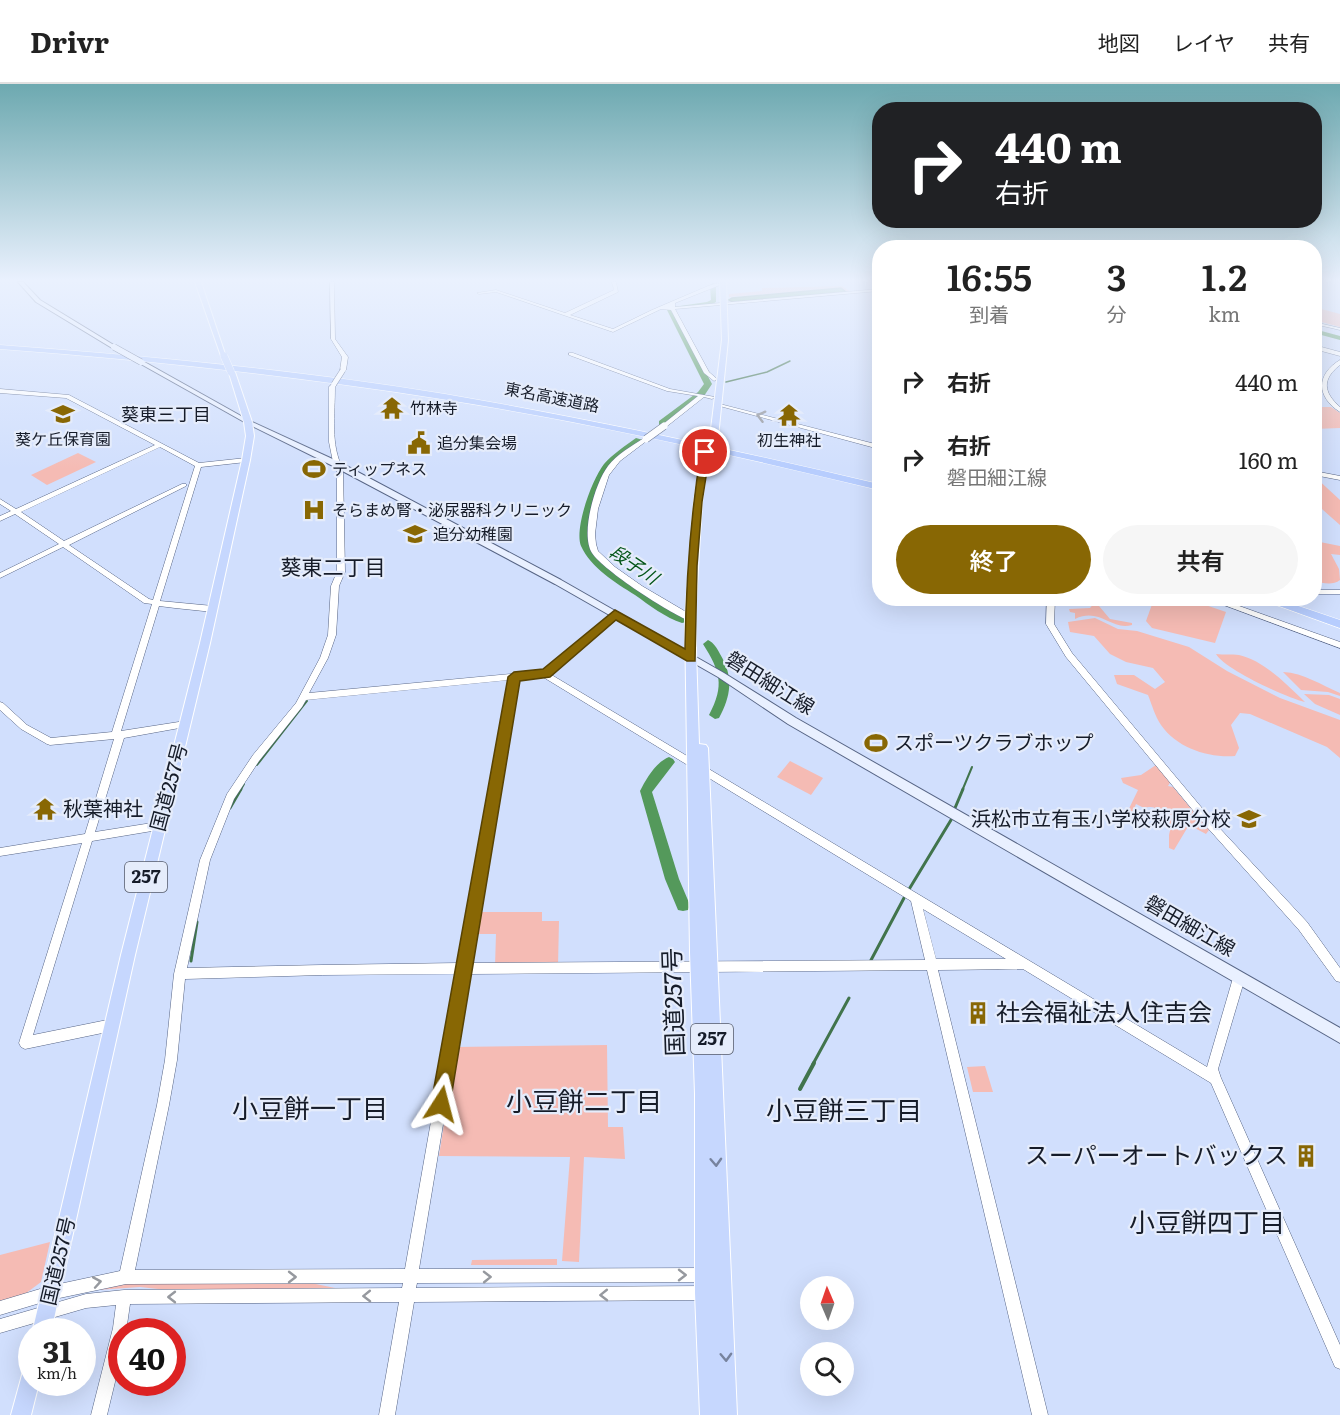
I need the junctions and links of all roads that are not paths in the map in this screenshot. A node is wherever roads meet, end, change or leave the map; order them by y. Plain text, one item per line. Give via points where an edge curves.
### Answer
1 (109, 344) edge
2 (221, 344) edge
3 (336, 344) edge
4 (692, 344) edge
5 (718, 344) edge
6 (724, 344) edge
7 (0, 346) edge
8 (1322, 350) edge
9 (571, 354) dead end
10 (1340, 354) edge
11 (1340, 362) edge
12 (714, 379) junction
13 (0, 391) edge
14 (700, 396) junction
15 (712, 398) junction
16 (718, 405) junction
17 (1340, 410) edge
18 (248, 422) junction
19 (804, 424) dead end
20 (710, 436) junction
21 (872, 443) edge
22 (872, 443) edge
23 (160, 445) junction
24 (709, 453) junction
25 (246, 460) junction
26 (336, 464) junction
27 (198, 465) junction
28 (1322, 473) edge
29 (1340, 476) edge
30 (872, 483) edge
31 (184, 485) dead end
32 (0, 501) edge
33 (15, 512) junction
34 (0, 519) edge
35 (64, 545) junction
36 (0, 576) edge
37 (1322, 592) edge
38 (1340, 592) edge
39 (156, 603) junction
40 (1051, 606) edge
41 (1231, 606) edge
42 (1283, 606) edge
43 (1305, 606) edge
44 (213, 609) junction
45 (615, 614) junction
46 (1340, 617) edge
47 (690, 618) junction
48 (1340, 626) edge
49 (1340, 645) edge
50 (695, 661) junction
51 (544, 674) junction
52 (514, 677) junction
53 (303, 697) junction
54 (0, 705) edge
55 (185, 724) junction
56 (117, 735) junction
57 (699, 768) junction
58 (159, 826) junction
59 (88, 839) junction
60 (0, 852) edge
61 (916, 900) junction
62 (1024, 964) junction
63 (934, 967) junction
64 (704, 968) junction
65 (465, 970) junction
66 (180, 974) junction
67 (1340, 977) edge
68 (1239, 978) junction
69 (111, 1025) junction
70 (1340, 1036) edge
71 (1215, 1079) junction
72 (723, 1274) junction
73 (126, 1277) junction
74 (412, 1277) junction
75 (705, 1284) junction
76 (50, 1293) junction
77 (409, 1296) junction
78 (124, 1297) junction
79 (0, 1308) edge
80 (46, 1311) junction
81 (44, 1318) edge
82 (0, 1326) edge
83 (1340, 1362) edge
84 (26, 1396) edge
85 (21, 1415) edge
86 (99, 1415) edge
87 (387, 1415) edge
88 (710, 1415) edge
89 (727, 1415) edge
90 (1040, 1415) edge

1 - 18 main road, 磐田細江線, bridge
2 - 18 highway, 国道257号 / 257, bridge
3 - 26 street, bridge via 345,357 343,370 332,387
4 - 12 street
5 - 12 highway, 257
6 - 16 highway, 257
7 - 30 highway, 東名高速道路 via 219,365 441,394 625,428
8 - 10 street
9 - 14 street via 658,386
11 - 17 street via 1326,375 1323,384 1329,399
12 - 15 highway, 257
13 - 23 street via 67,396
14 - 15 street
14 - 47 street, bridge via 608,472 600,488 591,541 606,562
15 - 20 highway, 257
16 - 20 highway, 257
21 -> 16 street
18 - 25 highway, 国道257号 / 257
18 - 26 main road, 磐田細江線
19 - 22 street
20 - 24 highway, 257
23 - 27 street
23 - 33 street
24 - 47 highway, 257 via 698,502
24 - 50 highway, 257
25 - 27 street
25 - 44 highway, 国道257号 / 257
26 - 45 main road, 磐田細江線
26 - 53 street via 340,471 341,572 335,586 334,623 324,658
27 - 39 street
28 - 29 street
31 - 35 street
32 - 33 street
33 - 34 street
33 - 35 street
35 - 36 street
35 - 39 street
37 - 38 street
39 - 44 street
39 - 56 street
40 - 67 street via 1050,624 1069,655 1209,823 1303,926
41 - 49 street
42 - 48 highway
43 - 46 highway
44 - 55 highway, 国道257号 / 257
45 - 50 main road, 磐田細江線
45 - 51 street
47 - 50 highway, 257
50 - 57 highway, 国道257号 / 257
50 - 68 main road, 磐田細江線 via 792,721
51 - 52 street
51 - 57 street
52 - 53 street
52 - 65 street
53 - 66 street via 256,758 216,827
54 - 56 street via 24,727 50,742
55 - 56 street
55 - 58 highway, 国道257号 / 257
56 - 59 street
57 - 61 street
57 - 64 highway, 国道257号 / 257
58 - 59 street
58 - 69 highway, 国道257号 / 257
59 - 60 street
59 - 69 street via 25,1043
61 - 62 street
61 - 63 street
62 - 63 street
62 - 71 street
63 - 64 street
63 - 90 street
64 - 65 street
64 -> 72 highway, 国道257号 / 257
64 - 75 highway, 国道257号 / 257
65 - 66 street
65 - 74 street
66 - 73 street via 165,1094
68 - 70 main road, 磐田細江線
68 - 71 street via 1212,1069
69 - 76 highway, 国道257号 / 257
71 - 83 street
72 - 75 street via 716,1287
72 -> 89 highway, 国道257号 / 257
73 -> 74 street
76 -> 73 street
74 -> 75 street
74 - 77 street
75 -> 77 street
75 - 88 highway, 国道257号 / 257
76 - 79 street
76 - 80 highway, 国道257号 / 257
77 -> 78 street
77 - 87 street
78 - 80 street
78 - 86 street
80 - 81 highway, 国道257号 / 257
80 - 82 street
84 - 85 highway

